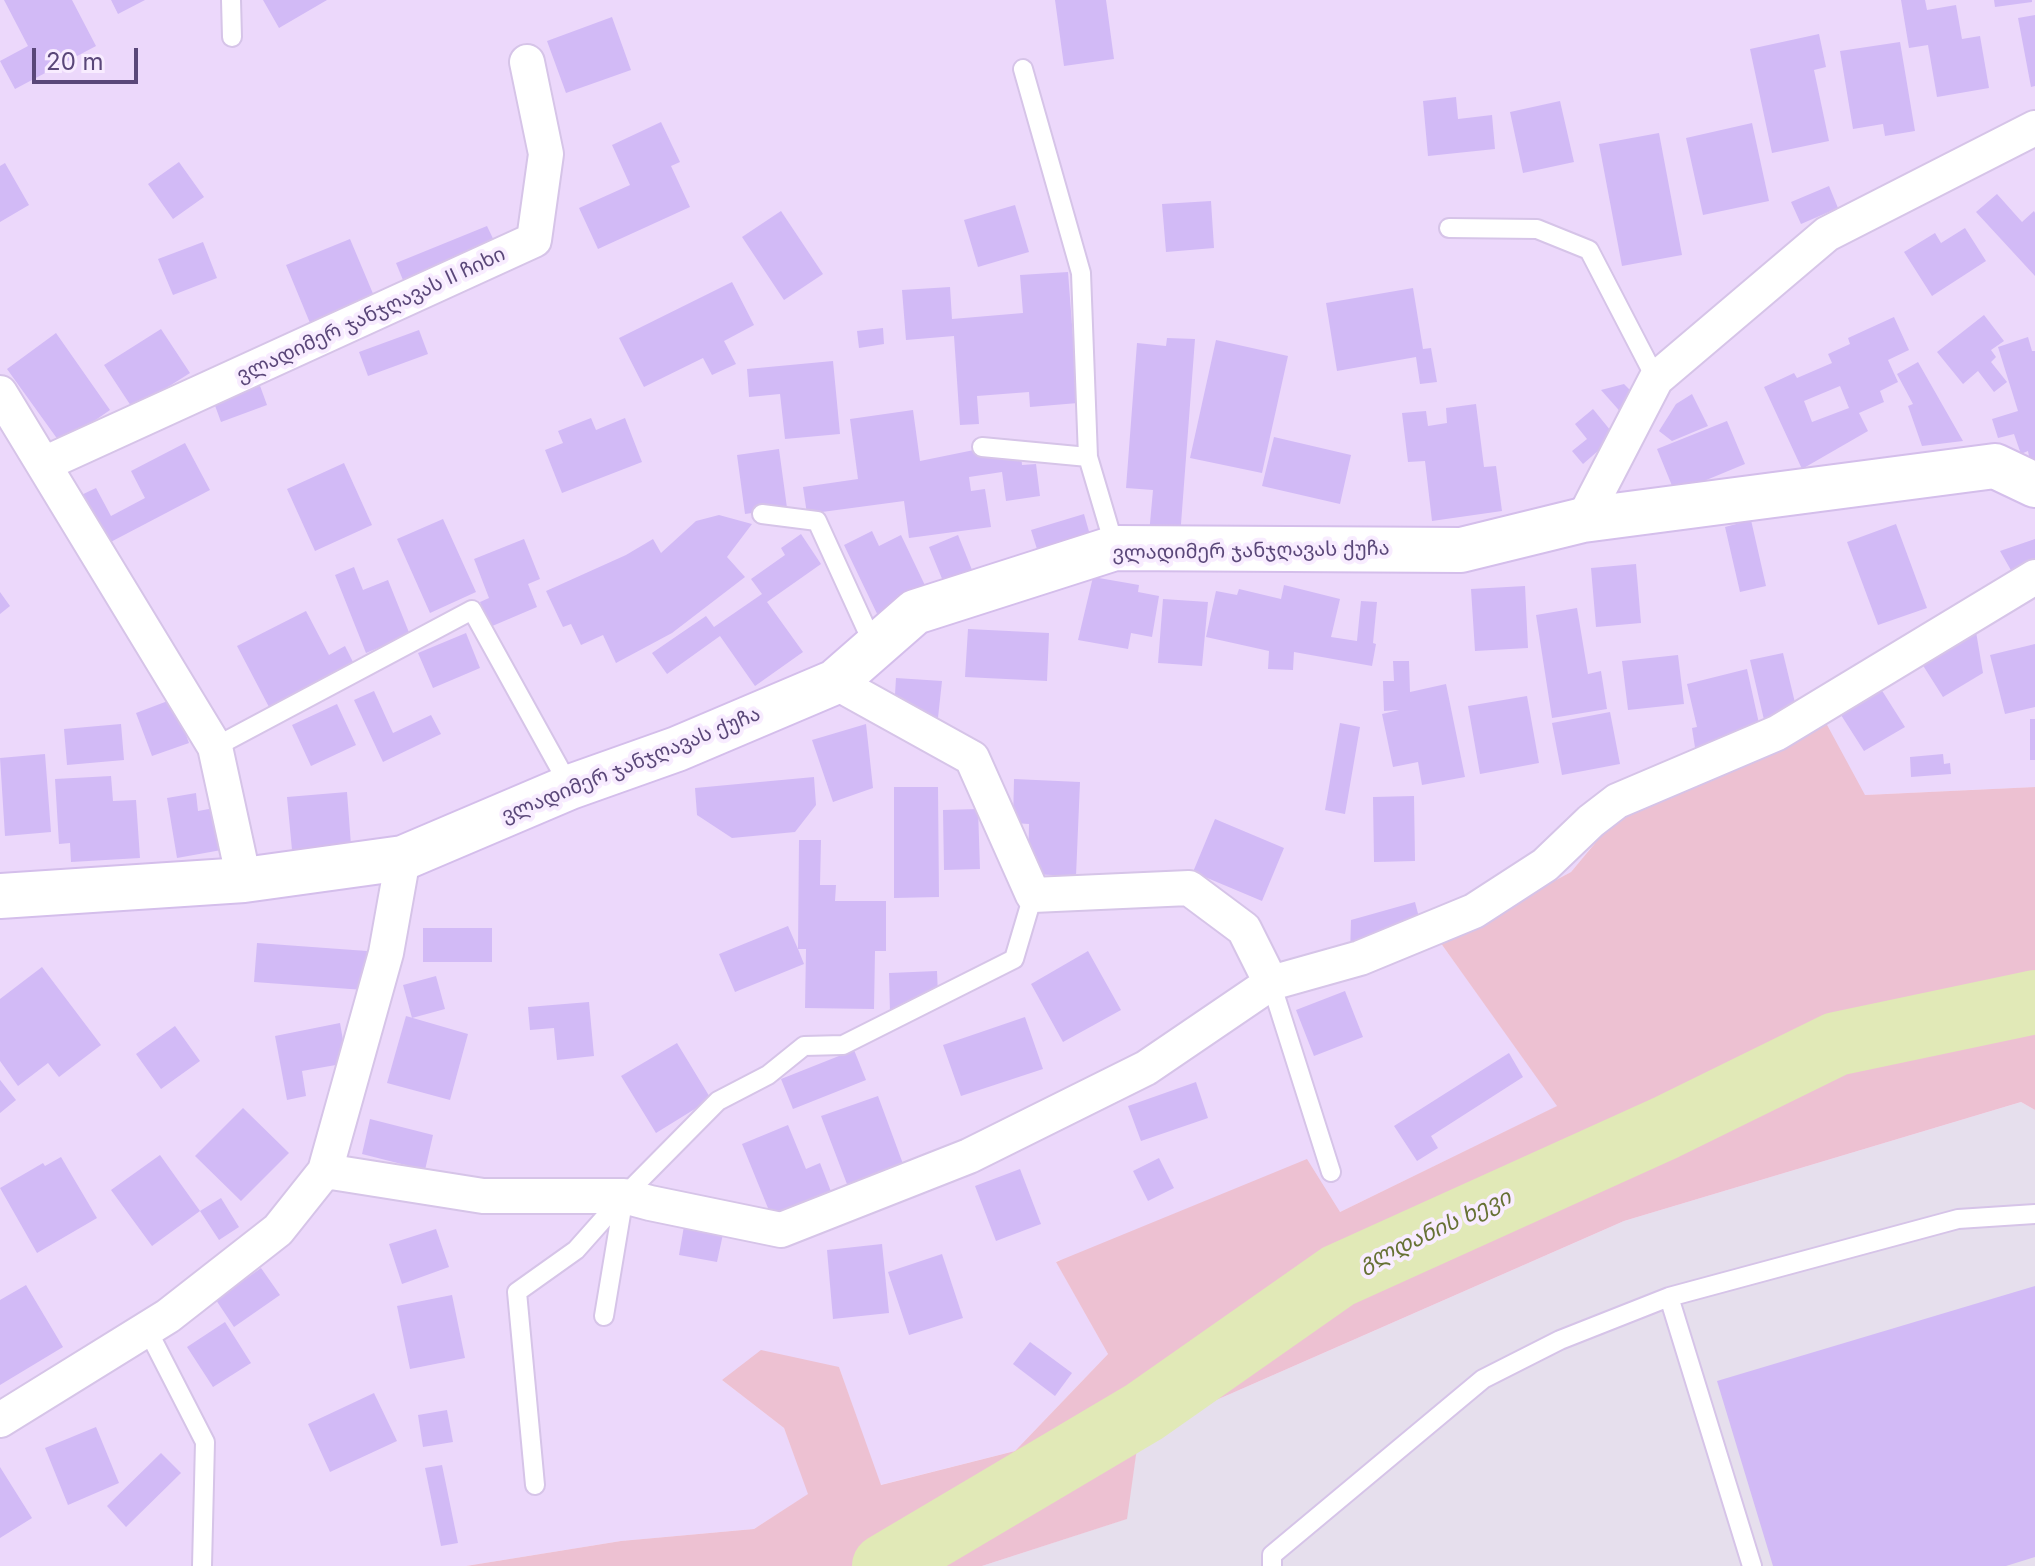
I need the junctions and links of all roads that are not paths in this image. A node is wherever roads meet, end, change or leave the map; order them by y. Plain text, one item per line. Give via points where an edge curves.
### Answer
1 (231, 0) edge
2 (232, 37) dead end
3 (527, 62) dead end
4 (1023, 69) dead end
5 (2035, 128) edge
6 (1449, 228) dead end
7 (1656, 379) junction
8 (0, 393) edge
9 (982, 447) dead end
10 (1088, 457) junction
11 (44, 464) junction
12 (2035, 485) edge
13 (762, 514) dead end
14 (1583, 520) junction
15 (1115, 548) junction
16 (2035, 577) edge
17 (875, 648) junction
18 (835, 682) junction
19 (215, 747) junction
20 (570, 787) junction
21 (403, 858) junction
22 (244, 880) junction
23 (1033, 895) junction
24 (0, 896) edge
25 (1271, 983) junction
26 (325, 1171) junction
27 (1331, 1172) dead end
28 (624, 1196) junction
29 (2035, 1214) edge
30 (1669, 1297) junction
31 (604, 1316) dead end
32 (147, 1329) junction
33 (0, 1420) edge
34 (535, 1485) dead end
35 (202, 1566) edge
36 (1272, 1566) edge
37 (1752, 1566) edge

1 - 2 lane
3 - 11 street, ვლადიმერ ჯანჯღავას II ჩიხი via 546,154 534,240
4 - 10 lane via 1081,273
5 - 7 street via 1827,234
6 - 7 lane via 1537,229 1589,250
7 - 14 street
8 - 11 street
9 - 10 lane
10 - 15 lane
11 - 19 street
12 - 14 street, ვლადიმერ ჯანჯღავას ქუჩა via 1995,466
13 - 17 lane via 817,521
14 - 15 street, ვლადიმერ ჯანჯღავას ქუჩა via 1461,550
15 - 17 street, ვლადიმერ ჯანჯღავას ქუჩა via 915,612
16 - 25 street via 1777,733 1617,801 1545,865 1474,911 1360,958
17 - 18 street, ვლადიმერ ჯანჯღავას ქუჩა
18 - 20 street, ვლადიმერ ჯანჯღავას ქუჩა via 677,749
18 - 23 street via 972,758
19 - 20 lane via 472,610
19 - 22 street
20 - 21 street, ვლადიმერ ჯანჯღავას ქუჩა
21 - 22 street, ვლადიმერ ჯანჯღავას ქუჩა
21 - 26 street via 386,953
22 - 24 street, ვლადიმერ ჯანჯღავას ქუჩა
23 - 25 street via 1189,888 1244,929
23 - 28 lane via 1014,959 843,1045 804,1046 768,1075 718,1101
25 - 27 lane
25 - 28 street via 1146,1068 969,1156 781,1230
26 - 28 street via 483,1196
26 - 32 street via 278,1230
28 - 31 lane
28 - 34 lane via 576,1250 517,1292
29 - 30 lane via 1958,1219
30 - 36 lane via 1560,1340 1483,1379 1272,1555
30 - 37 lane
32 - 33 street
32 - 35 lane via 205,1442

